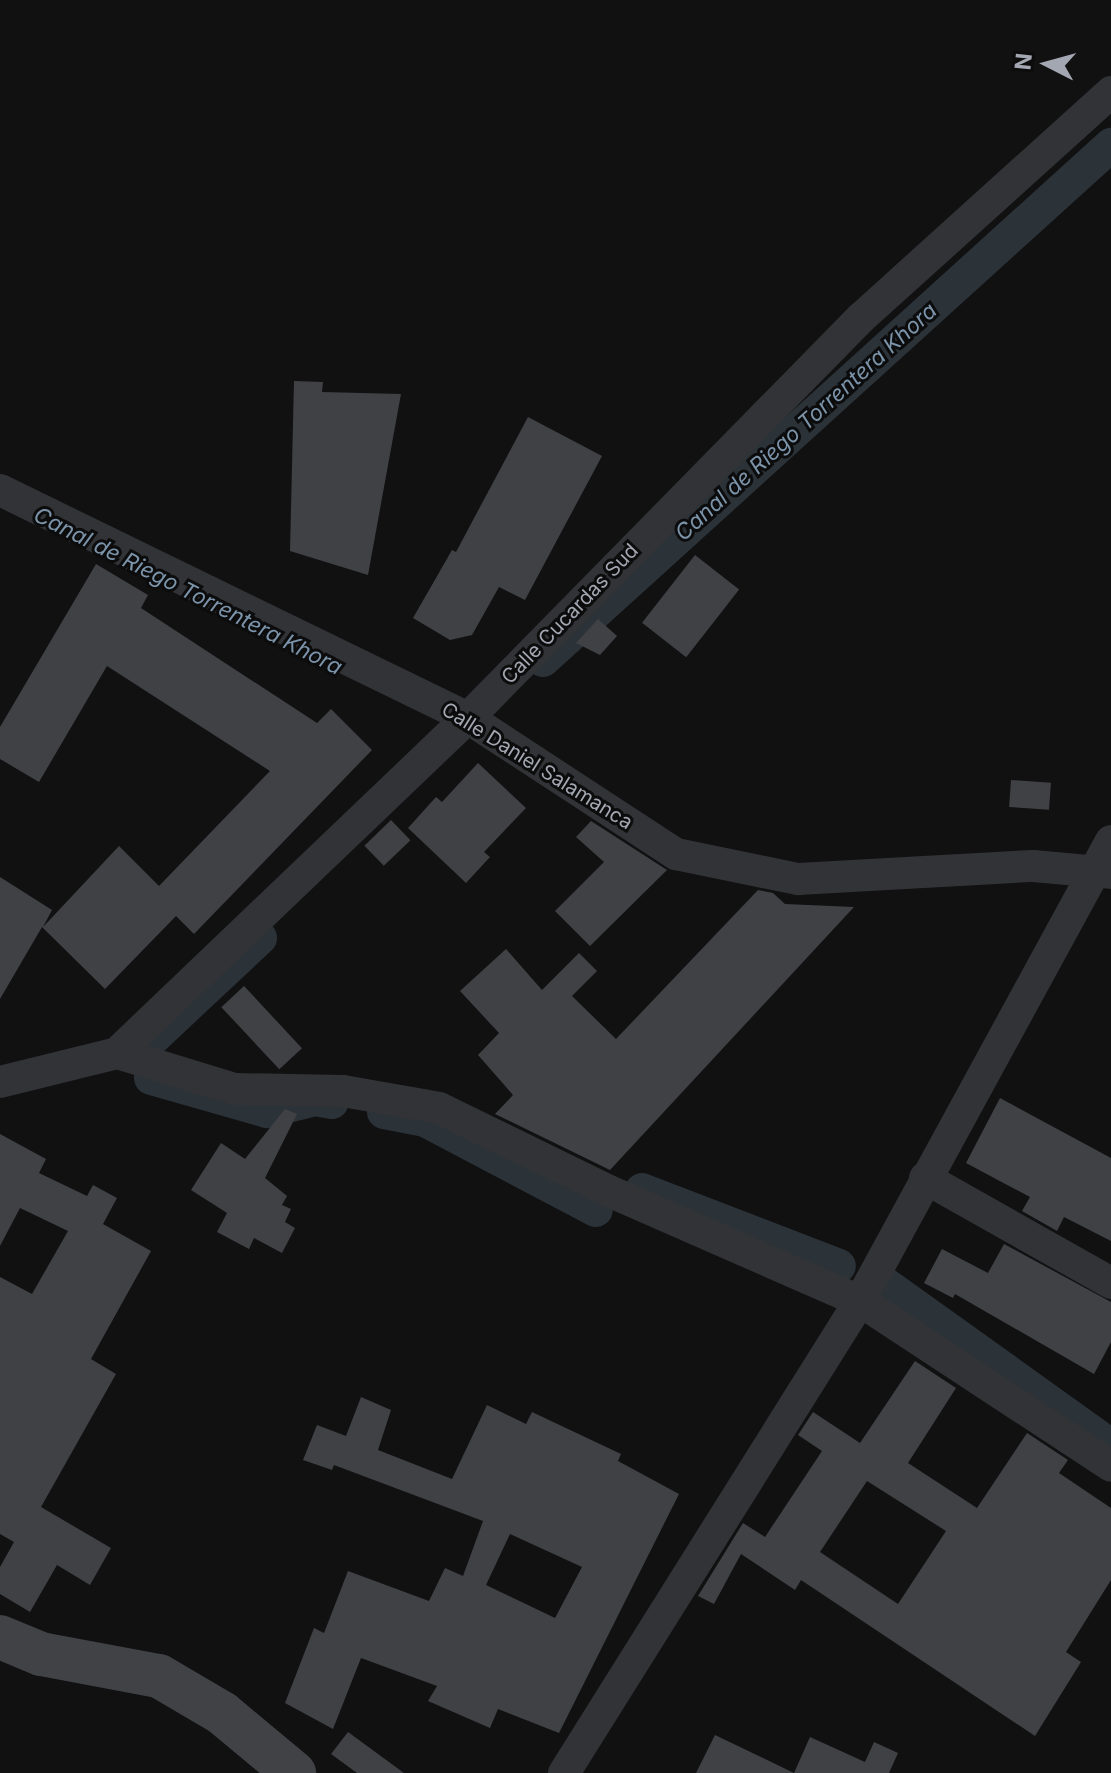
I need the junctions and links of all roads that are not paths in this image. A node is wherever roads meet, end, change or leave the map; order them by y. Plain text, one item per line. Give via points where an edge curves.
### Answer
1 (1111, 92) edge
2 (0, 490) edge
3 (468, 718) junction
4 (1111, 841) edge
5 (1102, 870) edge
6 (117, 1053) junction
7 (0, 1082) edge
8 (925, 1178) junction
9 (1111, 1283) edge
10 (860, 1301) junction
11 (1111, 1466) edge
12 (0, 1637) edge
13 (294, 1773) edge
14 (564, 1773) edge

1 - 3 street, Calle Cucardas Sud via 861,318
2 - 3 street, Calle Daniel Salamanca
3 - 5 street, Calle Daniel Salamanca via 676,854 798,879 902,869
3 - 6 street, Calle Cucardas Sud
4 - 5 street
5 - 8 street
6 - 7 street, Calle Cucardas Sud
6 - 10 street via 235,1089 343,1091 439,1108 609,1191
8 - 9 street
8 - 10 street
10 - 11 street
10 - 14 street
12 - 13 main road via 41,1654 159,1676 222,1713

